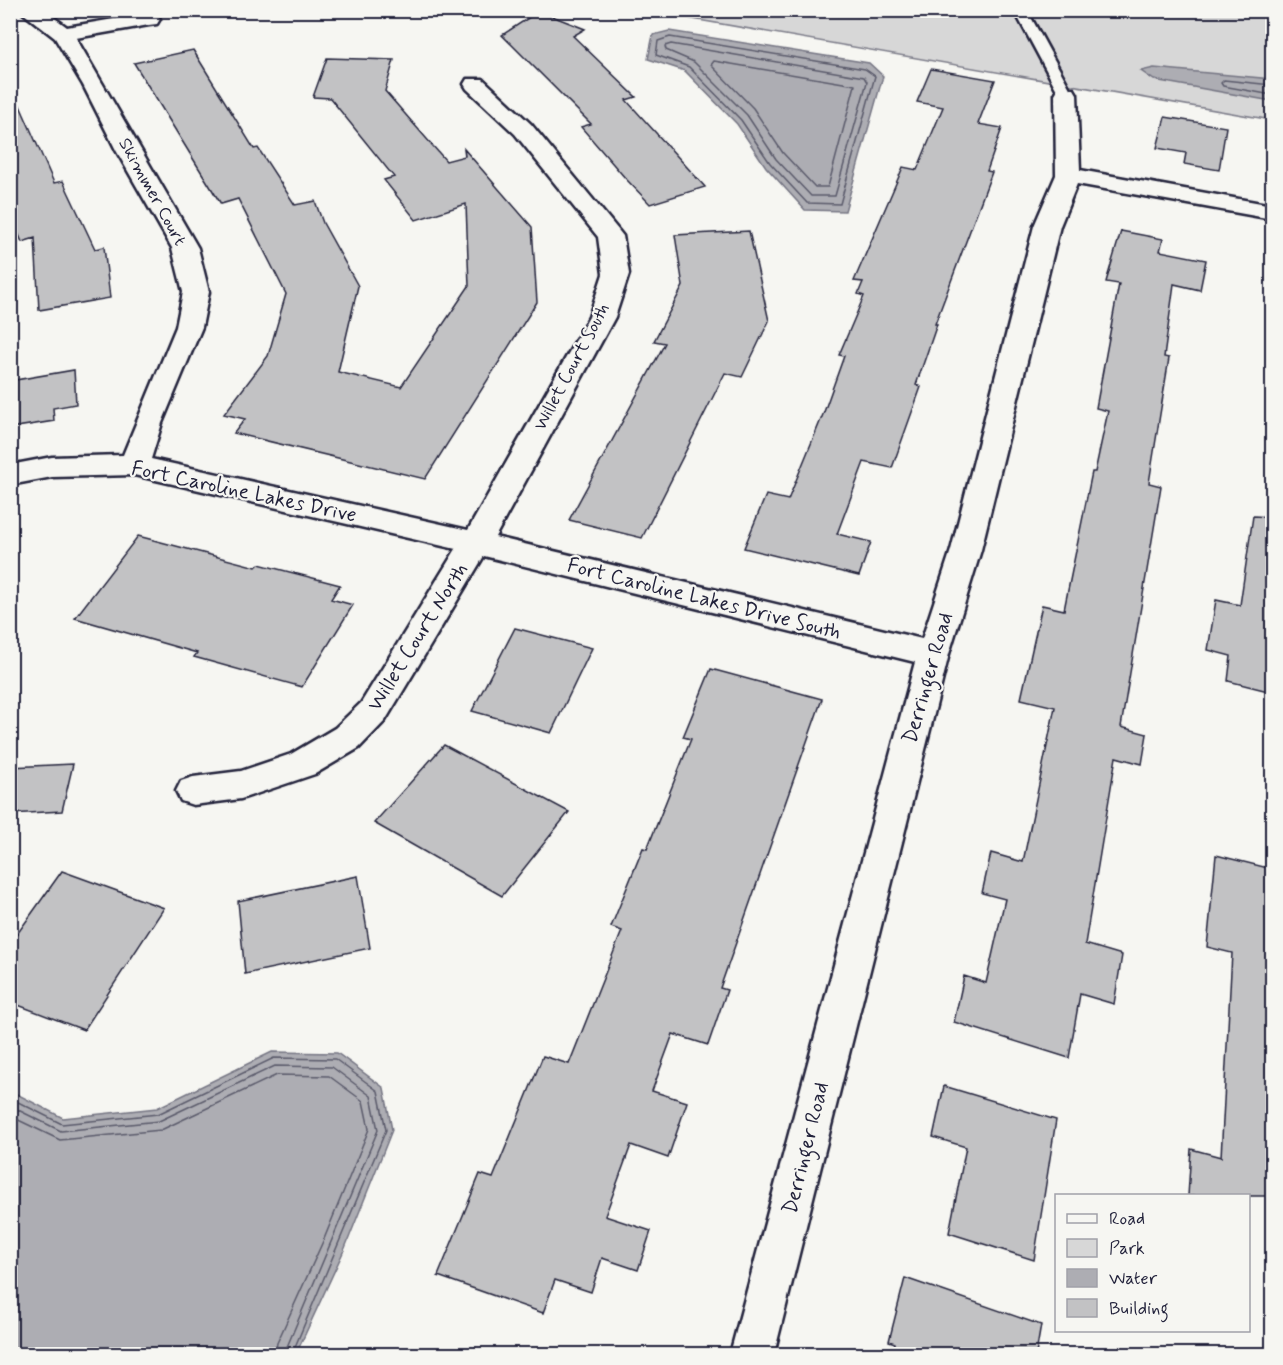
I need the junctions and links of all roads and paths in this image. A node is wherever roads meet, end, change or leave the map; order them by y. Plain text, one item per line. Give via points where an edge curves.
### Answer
1 (29, 10) edge
2 (1020, 10) edge
3 (149, 19) dead end
4 (63, 34) junction
5 (475, 84) dead end
6 (1066, 94) joint
7 (1068, 175) junction
8 (1272, 212) edge
9 (135, 465) junction
10 (10, 475) edge
11 (476, 543) junction
12 (933, 654) junction
13 (193, 791) dead end
14 (752, 1354) edge

1 - 4 street, Skimmer Court
2 - 6 lane, Derringer Road
3 - 4 street
4 - 9 street, Skimmer Court via 185,248 196,292 189,327 148,423
5 - 11 street, Willet Court South via 523,129 610,236 616,274 602,317
6 - 7 street, Derringer Road
7 - 8 street
7 - 12 street, Derringer Road via 1047,226 966,550
9 - 10 street, Fort Caroline Lakes Drive via 52,467
9 - 11 street, Fort Caroline Lakes Drive
11 - 12 street, Fort Caroline Lakes Drive South
11 - 13 street, Willet Court North via 399,674 373,712 347,738 303,764 241,785
12 - 14 street, Derringer Road

